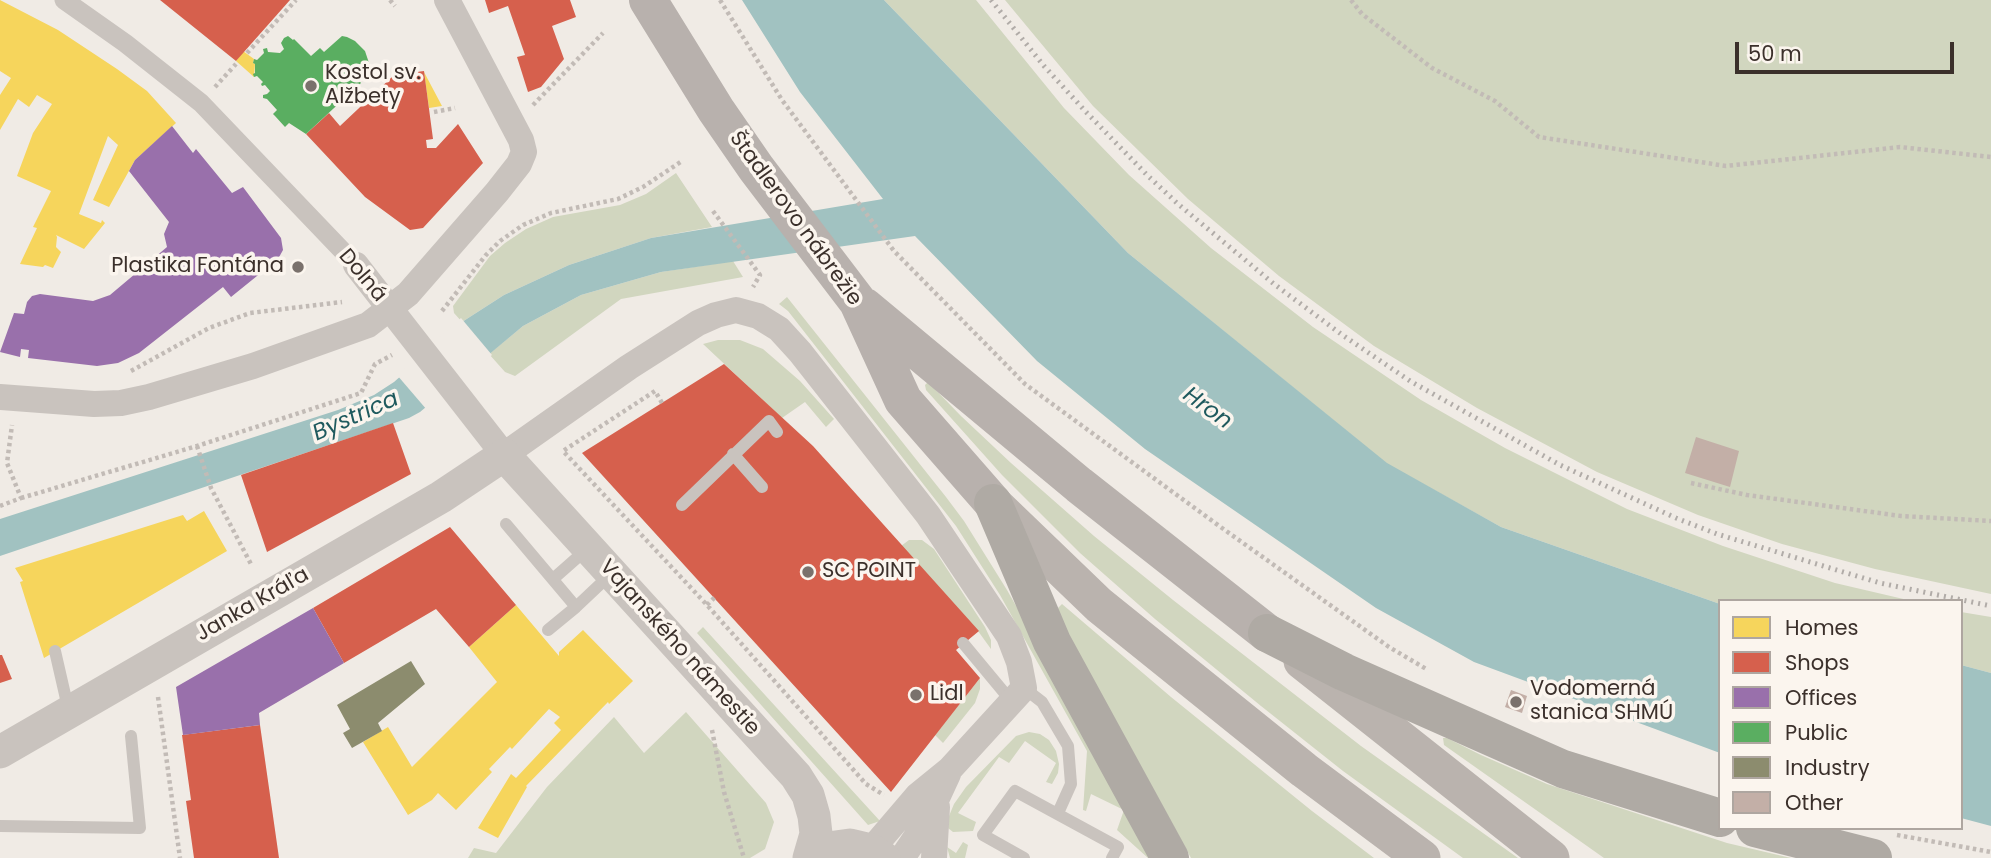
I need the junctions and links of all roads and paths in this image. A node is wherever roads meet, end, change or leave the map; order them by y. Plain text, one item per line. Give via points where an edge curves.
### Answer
1 (64, 0) edge
2 (296, 0) edge
3 (390, 0) edge
4 (447, 0) edge
5 (648, 0) edge
6 (720, 0) edge
7 (1351, 0) edge
8 (395, 6) dead end
9 (603, 33) dead end
10 (247, 53) dead end
11 (531, 107) dead end
12 (455, 108) dead end
13 (434, 112) dead end
14 (1991, 157) edge
15 (682, 161) dead end
16 (713, 211) dead end
17 (356, 265) joint
18 (755, 268) dead end
19 (348, 302) dead end
20 (858, 302) junction
21 (390, 309) junction
22 (442, 311) dead end
23 (393, 354) dead end
24 (123, 375) dead end
25 (8, 398) edge
26 (662, 403) dead end
27 (777, 432) dead end
28 (0, 439) edge
29 (10, 440) junction
30 (197, 446) junction
31 (733, 454) junction
32 (504, 455) junction
33 (1691, 483) dead end
34 (762, 487) dead end
35 (20, 498) junction
36 (993, 503) junction
37 (682, 505) dead end
38 (0, 506) edge
39 (1991, 521) edge
40 (506, 524) dead end
41 (588, 547) junction
42 (251, 566) dead end
43 (612, 573) junction
44 (553, 579) junction
45 (715, 597) dead end
46 (707, 605) junction
47 (576, 607) junction
48 (548, 630) dead end
49 (1267, 633) junction
50 (963, 643) dead end
51 (55, 652) dead end
52 (1438, 675) dead end
53 (157, 689) dead end
54 (1018, 695) junction
55 (69, 712) junction
56 (712, 730) dead end
57 (131, 736) dead end
58 (0, 752) edge
59 (950, 769) junction
60 (939, 795) junction
61 (885, 796) dead end
62 (1058, 813) junction
63 (1718, 817) edge
64 (0, 827) edge
65 (1765, 830) edge
66 (1876, 852) edge
67 (1991, 852) edge
68 (886, 855) edge
69 (180, 858) edge
70 (744, 858) edge
71 (809, 858) edge
72 (934, 858) edge
73 (1024, 858) edge
74 (1112, 858) edge
75 (1170, 858) edge
76 (1422, 858) edge
77 (1551, 858) edge

1 - 17 street, Dolná via 201,103
2 - 10 path
3 - 8 path
4 - 21 street via 522,140 524,152 504,183 427,274
5 - 20 main road, Štadlerovo nábrežie via 756,168
6 - 52 path via 782,100 894,251 1025,384 1389,647
7 - 14 path via 1362,15 1432,68 1494,101 1539,137 1726,166 1900,148
9 - 11 path
12 - 13 path
15 - 22 path via 618,199 551,212 523,225 486,255
16 - 18 path
17 - 21 street, Dolná
19 - 24 path via 250,313 209,328
20 - 36 main road, Štadlerovo nábrežie via 903,400
20 - 49 main road
21 - 25 street, Dolná via 368,325 149,397 94,404
21 - 32 street, Vajanského námestie
23 - 30 path via 375,364 361,393
25 - 29 path
26 - 46 path via 654,391 564,451
27 - 31 lane via 769,421
28 - 29 path
29 - 35 path via 7,463
30 - 35 path
30 - 42 path via 211,488
31 - 34 lane
31 - 37 lane
32 - 41 street, Vajanského námestie
32 - 54 street via 698,323 736,310 758,316 779,329 800,352 928,515 1009,636 1019,662
32 - 55 street, Janka Kráľa via 441,497
33 - 39 path via 1901,516
35 - 38 path
36 - 75 highway via 1052,642
36 - 76 main road via 1099,605
40 - 44 lane
41 - 43 street, Vajanského námestie
41 - 44 lane
43 - 47 lane
43 - 71 street, Vajanského námestie via 796,776 814,816 816,834
44 - 47 lane
45 - 46 path
46 - 61 path via 866,784
47 - 48 lane
49 - 63 highway via 1563,769
49 - 77 main road
50 - 54 lane
51 - 55 lane
53 - 69 path
54 - 59 street
54 - 62 lane via 1042,702 1068,746 1071,784
55 - 58 street, Janka Kráľa
56 - 70 path
57 - 64 lane via 140,828
59 - 60 street
59 - 68 street via 918,794
60 - 68 street via 925,824
60 - 72 street
62 - 73 lane via 1016,791 983,835
62 - 74 lane via 1118,847
65 - 66 highway
66 - 67 path
68 - 71 street via 850,845 828,848

